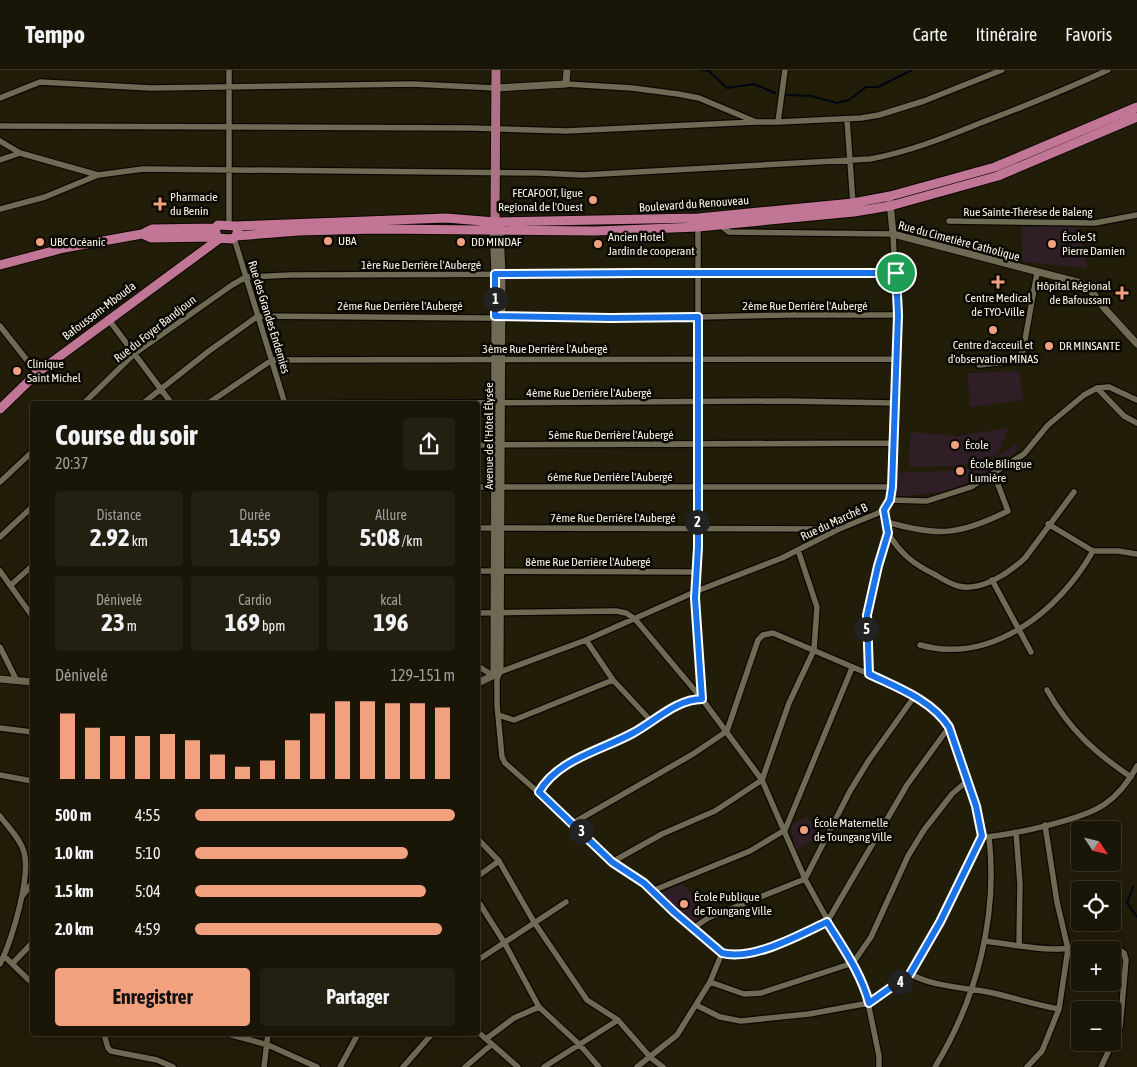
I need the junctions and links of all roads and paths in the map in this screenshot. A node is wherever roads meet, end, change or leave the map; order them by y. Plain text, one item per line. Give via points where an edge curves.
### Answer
1 (229, 70) edge
2 (496, 70) edge
3 (501, 70) edge
4 (567, 70) edge
5 (785, 70) edge
6 (1002, 70) edge
7 (1108, 70) edge
8 (566, 84) junction
9 (229, 87) junction
10 (498, 88) junction
11 (0, 98) edge
12 (1137, 107) edge
13 (1124, 118) junction
14 (1137, 118) edge
15 (847, 119) junction
16 (756, 122) junction
17 (778, 122) junction
18 (0, 126) edge
19 (229, 128) junction
20 (498, 130) junction
21 (0, 142) edge
22 (20, 153) junction
23 (0, 160) edge
24 (850, 160) junction
25 (229, 170) junction
26 (997, 171) junction
27 (497, 173) junction
28 (98, 175) junction
29 (890, 196) junction
30 (890, 206) junction
31 (854, 208) junction
32 (0, 209) edge
33 (1137, 215) edge
34 (949, 221) dead end
35 (698, 222) junction
36 (232, 225) junction
37 (497, 225) junction
38 (720, 226) junction
39 (299, 227) junction
40 (893, 234) junction
41 (216, 235) junction
42 (235, 237) junction
43 (0, 265) edge
44 (896, 273) junction
45 (1037, 273) junction
46 (499, 274) junction
47 (700, 274) junction
48 (246, 277) junction
49 (898, 315) junction
50 (258, 316) junction
51 (498, 316) junction
52 (698, 317) junction
53 (109, 320) junction
54 (0, 326) edge
55 (1137, 344) edge
56 (134, 354) junction
57 (699, 358) junction
58 (896, 359) junction
59 (272, 360) junction
60 (498, 360) junction
61 (979, 364) dead end
62 (37, 374) junction
63 (160, 388) junction
64 (1097, 388) junction
65 (1137, 400) edge
66 (87, 401) edge
67 (145, 401) edge
68 (170, 401) edge
69 (211, 401) edge
70 (284, 401) edge
71 (698, 402) junction
72 (480, 403) edge
73 (498, 403) junction
74 (894, 403) junction
75 (0, 409) edge
76 (1137, 423) edge
77 (894, 443) junction
78 (498, 444) junction
79 (480, 445) edge
80 (698, 445) junction
81 (30, 454) edge
82 (994, 474) junction
83 (0, 482) edge
84 (480, 487) edge
85 (497, 487) junction
86 (892, 487) junction
87 (697, 488) junction
88 (1074, 492) dead end
89 (890, 500) junction
90 (30, 509) edge
91 (884, 510) junction
92 (887, 522) junction
93 (1048, 524) junction
94 (480, 528) edge
95 (496, 528) junction
96 (697, 528) junction
97 (839, 529) junction
98 (888, 533) junction
99 (0, 537) edge
100 (798, 550) junction
101 (1093, 551) junction
102 (1137, 554) edge
103 (30, 568) edge
104 (0, 571) edge
105 (480, 571) edge
106 (497, 571) junction
107 (698, 572) junction
108 (992, 580) junction
109 (11, 585) junction
110 (697, 591) junction
111 (30, 608) edge
112 (497, 613) junction
113 (480, 614) edge
114 (635, 619) junction
115 (1018, 630) junction
116 (586, 640) junction
117 (920, 645) dead end
118 (0, 647) edge
119 (814, 650) junction
120 (1031, 652) dead end
121 (480, 667) edge
122 (852, 668) junction
123 (869, 674) junction
124 (496, 675) junction
125 (0, 679) edge
126 (613, 680) junction
127 (17, 681) junction
128 (30, 682) edge
129 (480, 682) edge
130 (1047, 690) dead end
131 (914, 697) junction
132 (702, 699) junction
133 (498, 715) junction
134 (652, 722) junction
135 (949, 727) junction
136 (0, 728) edge
137 (727, 731) junction
138 (30, 732) edge
139 (1137, 766) edge
140 (0, 775) edge
141 (1131, 777) junction
142 (30, 780) edge
143 (762, 780) junction
144 (966, 781) junction
145 (539, 792) junction
146 (0, 816) edge
147 (573, 823) junction
148 (1046, 826) junction
149 (785, 830) junction
150 (1016, 832) junction
151 (986, 837) junction
152 (480, 841) edge
153 (499, 861) junction
154 (612, 862) junction
155 (480, 875) edge
156 (805, 878) junction
157 (30, 886) edge
158 (652, 891) junction
159 (22, 897) junction
160 (566, 902) dead end
161 (480, 904) edge
162 (534, 922) junction
163 (827, 922) junction
164 (692, 929) junction
165 (985, 941) junction
166 (504, 942) junction
167 (30, 945) edge
168 (1018, 946) junction
169 (1068, 949) junction
170 (722, 953) junction
171 (4, 956) junction
172 (480, 959) edge
173 (13, 963) junction
174 (852, 963) junction
175 (0, 964) edge
176 (910, 974) junction
177 (30, 981) edge
178 (710, 982) junction
179 (970, 991) junction
180 (869, 1003) junction
181 (696, 1006) junction
182 (539, 1007) junction
183 (1059, 1009) junction
184 (618, 1020) junction
185 (480, 1034) edge
186 (105, 1036) edge
187 (236, 1036) edge
188 (268, 1036) edge
189 (357, 1036) edge
190 (430, 1036) edge
191 (486, 1039) junction
192 (268, 1044) junction
193 (492, 1044) junction
194 (580, 1045) junction
195 (651, 1058) junction
196 (173, 1067) edge
197 (264, 1067) edge
198 (317, 1067) edge
199 (340, 1067) edge
200 (403, 1067) edge
201 (465, 1067) edge
202 (518, 1067) edge
203 (544, 1067) edge
204 (599, 1067) edge
205 (637, 1067) edge
206 (663, 1067) edge
207 (879, 1067) edge
208 (935, 1067) edge
209 (1027, 1067) edge
210 (1100, 1067) edge

1 - 9 street
2 - 10 main road
3 - 10 main road
4 - 8 street
5 - 17 street
6 - 15 street via 904,108
7 - 24 street via 922,146 880,157
8 - 10 street
8 - 16 street via 632,88 699,98
9 - 10 street via 412,84
9 - 11 street via 152,88 40,82
9 - 19 street
10 - 20 main road
12 - 13 highway
13 - 14 highway
13 - 26 highway
15 - 17 street
15 - 24 street
16 - 17 street
16 - 20 street via 566,131
18 - 19 street
19 - 20 street
19 - 25 street
20 - 27 main road
21 - 22 street
22 - 23 street
22 - 28 street
24 - 27 street via 583,175
24 - 31 street
25 - 27 street
25 - 28 street via 143,169
25 - 36 street
26 - 29 highway, Boulevard du Renouveau
26 - 30 highway, Boulevard du Renouveau
27 - 37 main road
28 - 32 street via 46,197
29 - 30 street, Rue du Marché B
29 - 31 highway, Boulevard du Renouveau
30 - 31 highway, Boulevard du Renouveau
30 - 40 street, Rue du Marché B
31 - 35 highway, Boulevard du Renouveau
31 - 38 highway, Boulevard du Renouveau
33 - 34 street, Rue Sainte-Thérèse de Baleng via 1095,223
35 - 37 highway, Boulevard du Renouveau
35 - 38 highway, Boulevard du Renouveau
35 - 47 street
36 - 39 highway, Boulevard du Renouveau
36 - 41 highway, Boulevard du Renouveau via 217,225
36 - 42 highway via 238,230
37 - 39 highway, Boulevard du Renouveau via 428,223
37 - 46 street, Avenue de l'Hôtel Élysée
38 - 40 street, Rue du Cimetière Catholique via 729,232
39 - 42 highway, Boulevard du Renouveau
40 - 44 street, Rue du Marché B
40 - 45 street, Rue du Cimetière Catholique
41 - 42 highway, Boulevard du Renouveau
41 - 43 highway via 152,229 142,234 64,248
41 - 53 highway, Bafoussam-Mbouda
42 - 48 street, Rue des Grandes Endemies
44 - 47 street, 1ère Rue Derrière l'Aubergé
44 - 49 street, Rue du Marché B
45 - 55 street, Rue du Cimetière Catholique via 1089,288
45 - 61 street via 1019,358
46 - 47 street, 1ère Rue Derrière l'Aubergé
46 - 48 street, 1ère Rue Derrière l'Aubergé
46 - 51 street, Avenue de l'Hôtel Élysée
47 - 52 street
48 - 50 street, Rue des Grandes Endemies
48 - 56 street, Rue du Foyer Bandjoun
49 - 52 street, 2ème Rue Derrière l'Aubergé
49 - 58 street, Rue du Marché B
50 - 51 street, 2ème Rue Derrière l'Aubergé
50 - 59 street, Rue des Grandes Endemies
50 - 63 street
51 - 52 street, 2ème Rue Derrière l'Aubergé
51 - 60 street, Avenue de l'Hôtel Élysée
52 - 57 street
53 - 56 street
53 - 62 highway, Bafoussam-Mbouda
54 - 62 street
56 - 63 street
56 - 66 street, Rue du Foyer Bandjoun
57 - 58 street, 3ème Rue Derrière l'Aubergé
57 - 60 street, 3ème Rue Derrière l'Aubergé
57 - 71 street
58 - 74 street, Rue du Marché B
59 - 60 street, 3ème Rue Derrière l'Aubergé
59 - 69 street
59 - 70 street, Rue des Grandes Endemies
60 - 73 street, Avenue de l'Hôtel Élysée
62 - 75 highway, Bafoussam-Mbouda
63 - 67 street
63 - 68 street
64 - 65 street via 1109,388
64 - 76 street via 1124,416
64 - 82 street via 1048,426 1024,454
71 - 73 street, 4ème Rue Derrière l'Aubergé
71 - 74 street, 4ème Rue Derrière l'Aubergé
71 - 80 street
72 - 73 street, 4ème Rue Derrière l'Aubergé
73 - 78 street, Avenue de l'Hôtel Élysée
74 - 77 street, Rue du Marché B
77 - 80 street, 5ème Rue Derrière l'Aubergé
77 - 86 street, Rue du Marché B
78 - 79 street, 5ème Rue Derrière l'Aubergé
78 - 80 street, 5ème Rue Derrière l'Aubergé
78 - 85 street, Avenue de l'Hôtel Élysée
80 - 87 street
81 - 83 street
82 - 89 street via 936,500
82 - 92 street via 1008,511 982,524 942,533 919,531
84 - 85 street, 6ème Rue Derrière l'Aubergé
85 - 87 street, 6ème Rue Derrière l'Aubergé
85 - 95 street, Avenue de l'Hôtel Élysée
86 - 87 street, 6ème Rue Derrière l'Aubergé
86 - 89 street, Rue du Marché B
87 - 96 street
88 - 93 street
89 - 91 street, Rue du Marché B
90 - 99 street
91 - 92 street
91 - 97 street, Rue du Marché B
92 - 98 street
93 - 101 street
93 - 108 street via 1015,567
94 - 95 street, 7ème Rue Derrière l'Aubergé
95 - 96 street, 7ème Rue Derrière l'Aubergé
95 - 106 street, Avenue de l'Hôtel Élysée
96 - 97 street, 7ème Rue Derrière l'Aubergé
96 - 107 street
97 - 100 street, Rue du Marché B
98 - 108 street via 904,556 958,586 974,586
98 - 123 street via 867,615
100 - 110 street, Rue du Marché B
100 - 119 street via 817,607
101 - 102 street
101 - 115 street via 1071,584 1038,616
103 - 109 street
104 - 109 street
105 - 106 street, 8ème Rue Derrière l'Aubergé
106 - 107 street, 8ème Rue Derrière l'Aubergé
106 - 112 street, Avenue de l'Hôtel Élysée
107 - 110 street
108 - 115 street
109 - 111 street
110 - 114 street, Rue du Marché B
110 - 132 street
112 - 113 street
112 - 114 street via 616,611
112 - 124 street, Avenue de l'Hôtel Élysée
114 - 116 street, Rue du Marché B
114 - 132 street
115 - 117 street via 983,645 964,649 936,649
115 - 120 street
116 - 124 street, Rue du Marché B
116 - 126 street
118 - 127 street
119 - 122 street
119 - 137 street via 773,633 760,636
119 - 143 street via 792,696
121 - 124 street
122 - 123 street
122 - 149 street
123 - 131 street
124 - 129 street
124 - 133 street
125 - 127 street
126 - 133 street via 514,720
126 - 134 street
127 - 128 street
130 - 141 street via 1070,726 1088,745
131 - 135 street via 942,716
131 - 156 street via 850,791
132 - 134 street via 686,701
132 - 137 street
133 - 145 street via 502,756 510,768
134 - 145 street via 569,764 546,782
135 - 144 street
135 - 163 street via 907,785
136 - 138 street
137 - 143 street
137 - 147 street
139 - 141 street
140 - 142 street
141 - 148 street via 1118,794 1103,805
143 - 149 street
143 - 154 street via 715,810
144 - 151 street
144 - 174 street via 924,830 908,856 871,937
145 - 147 street
146 - 159 street via 24,850 27,866
147 - 154 street
148 - 150 street
148 - 169 street via 1057,902
149 - 156 street
149 - 158 street via 750,851
150 - 151 street
150 - 168 street via 1020,884
151 - 165 street via 993,870
151 - 176 street
152 - 153 street
153 - 155 street
153 - 162 street
154 - 158 street
156 - 163 street
156 - 164 street via 708,918
157 - 159 street
158 - 164 street
159 - 171 street
160 - 162 street
161 - 166 street
162 - 166 street
162 - 184 street via 587,1000
163 - 170 street via 761,950 730,955
163 - 174 street
164 - 170 street
165 - 168 street
165 - 179 street
166 - 172 street
166 - 182 street
167 - 173 street
168 - 169 street
169 - 183 street
169 - 210 street via 1117,947 1126,960 1120,1027
170 - 178 street
171 - 173 street
171 - 175 street
173 - 177 street
174 - 178 street via 761,993 744,994
174 - 180 street
176 - 179 street via 925,981
176 - 180 street
178 - 181 street
179 - 183 street
179 - 208 street
180 - 181 street via 741,1021 720,1017
180 - 207 street
181 - 195 street via 677,1035
182 - 191 street via 514,1018
182 - 194 street
183 - 209 street via 1042,1050
184 - 194 street
184 - 195 street
185 - 191 street
186 - 196 street via 111,1052 158,1060
187 - 192 street
188 - 192 street
189 - 199 street
190 - 200 street
191 - 193 street
192 - 197 street
192 - 198 street
193 - 201 street
193 - 202 street
194 - 203 street
194 - 204 street
195 - 205 street
195 - 206 street

